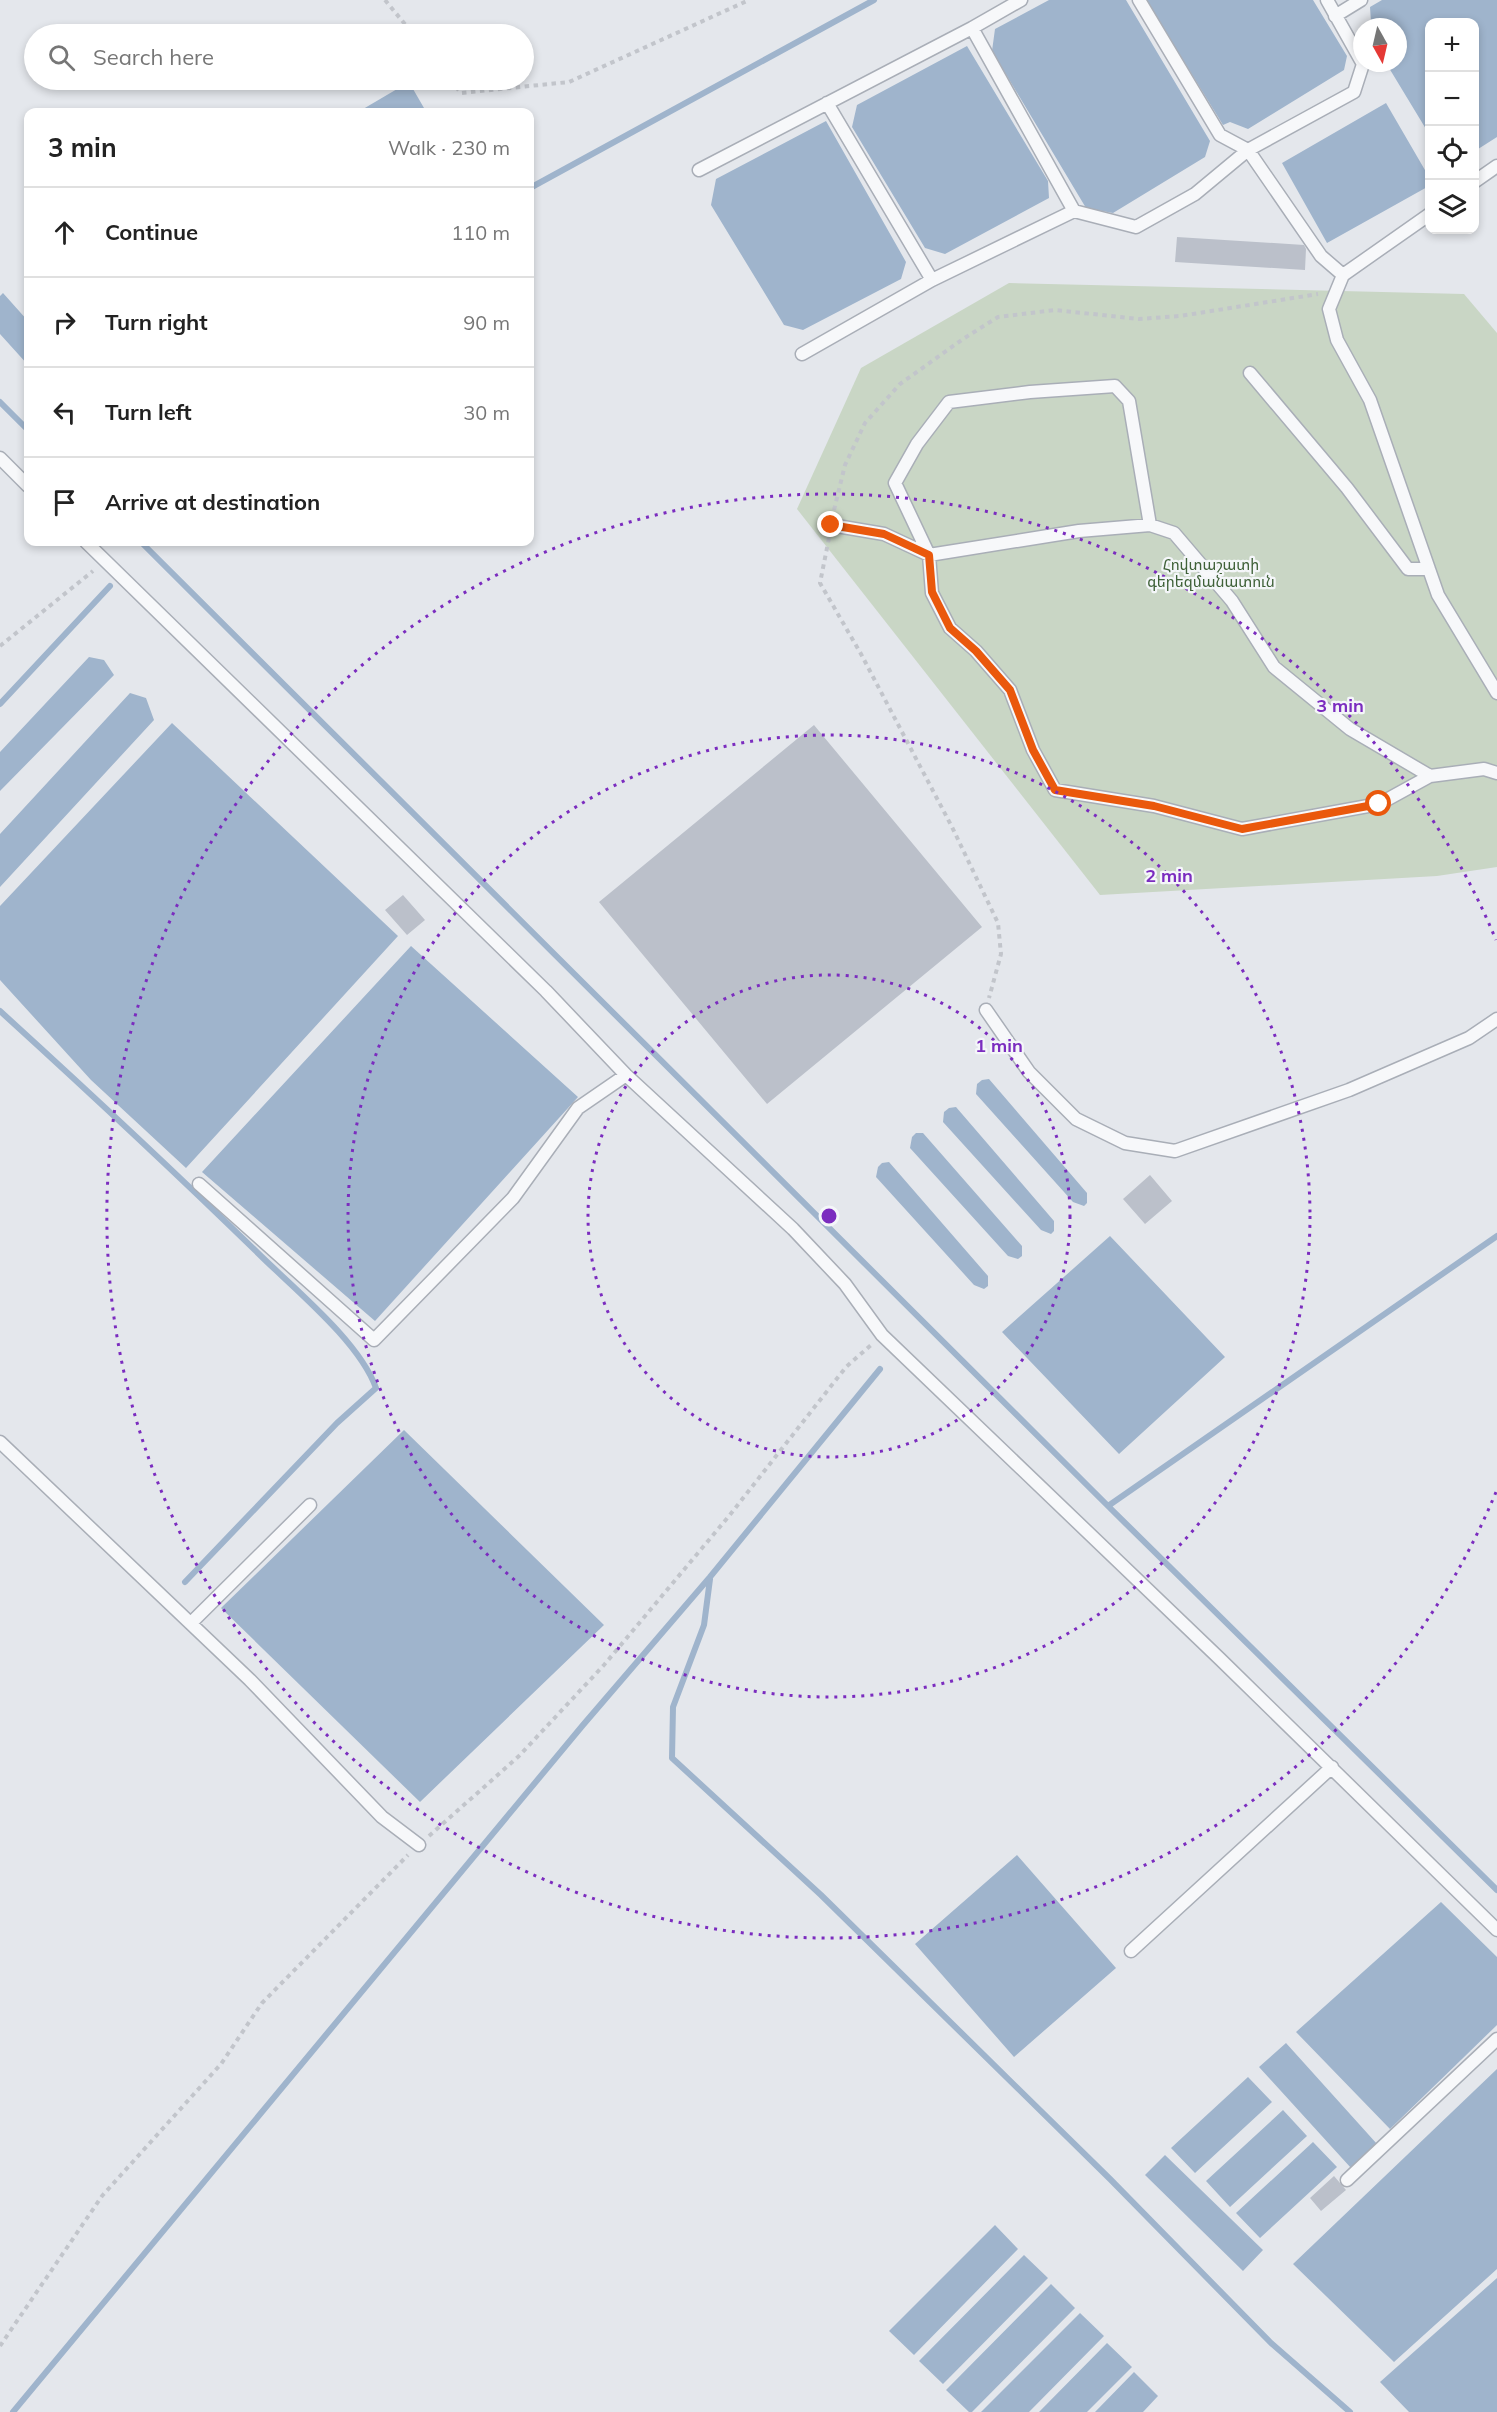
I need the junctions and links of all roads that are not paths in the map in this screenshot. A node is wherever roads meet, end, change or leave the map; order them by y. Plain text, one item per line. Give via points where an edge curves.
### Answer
1 (1021, 0) edge
2 (1139, 0) edge
3 (1327, 0) edge
4 (1361, 0) edge
5 (1335, 16) junction
6 (972, 28) junction
7 (827, 103) junction
8 (1248, 150) junction
9 (1497, 166) edge
10 (699, 170) dead end
11 (1477, 180) edge
12 (1074, 211) junction
13 (1425, 218) edge
14 (1343, 275) junction
15 (932, 280) junction
16 (802, 354) dead end
17 (1250, 374) dead end
18 (0, 458) edge
19 (24, 482) edge
20 (831, 525) dead end
21 (1150, 525) junction
22 (90, 546) edge
23 (929, 555) junction
24 (1430, 569) junction
25 (1497, 693) edge
26 (1497, 773) edge
27 (1430, 776) junction
28 (986, 1010) dead end
29 (1497, 1019) edge
30 (626, 1075) junction
31 (200, 1184) dead end
32 (0, 1442) edge
33 (310, 1504) dead end
34 (191, 1623) junction
35 (1332, 1767) junction
36 (419, 1845) road end
37 (1497, 1929) edge
38 (1131, 1951) dead end
39 (1497, 2039) edge
40 (1347, 2180) dead end

1 - 6 lane
2 - 8 lane via 1220,135
3 - 5 lane
4 - 5 lane
5 - 8 lane via 1363,64 1354,92
6 - 7 lane
6 - 12 lane
7 - 10 lane
7 - 15 lane
8 - 12 lane via 1195,194 1136,227
8 - 14 lane via 1321,256
9 - 11 lane
12 - 15 lane
13 - 14 lane
14 - 24 lane via 1329,309 1337,340 1370,400
15 - 16 lane
17 - 24 lane via 1347,488 1408,569
18 - 19 lane
20 - 23 lane via 884,534
21 - 23 lane via 1079,531
21 - 23 lane via 1129,400 1115,386 949,402 917,444 896,483
21 - 27 lane via 1174,533 1232,601 1275,667 1350,729
22 - 30 lane via 546,991
23 - 27 lane via 932,592 950,628 1010,690 1033,750 1055,790 1154,806 1242,829 1379,804
24 - 25 lane via 1438,595
26 - 27 lane via 1484,769
28 - 29 lane via 1029,1072 1076,1119 1125,1143 1175,1151 1348,1090 1469,1038
30 - 31 lane via 578,1108 513,1198 374,1340
30 - 35 lane via 793,1229 845,1284 882,1335
32 - 34 lane
33 - 34 lane
34 - 36 lane via 382,1817
35 - 37 lane
35 - 38 lane
39 - 40 lane

